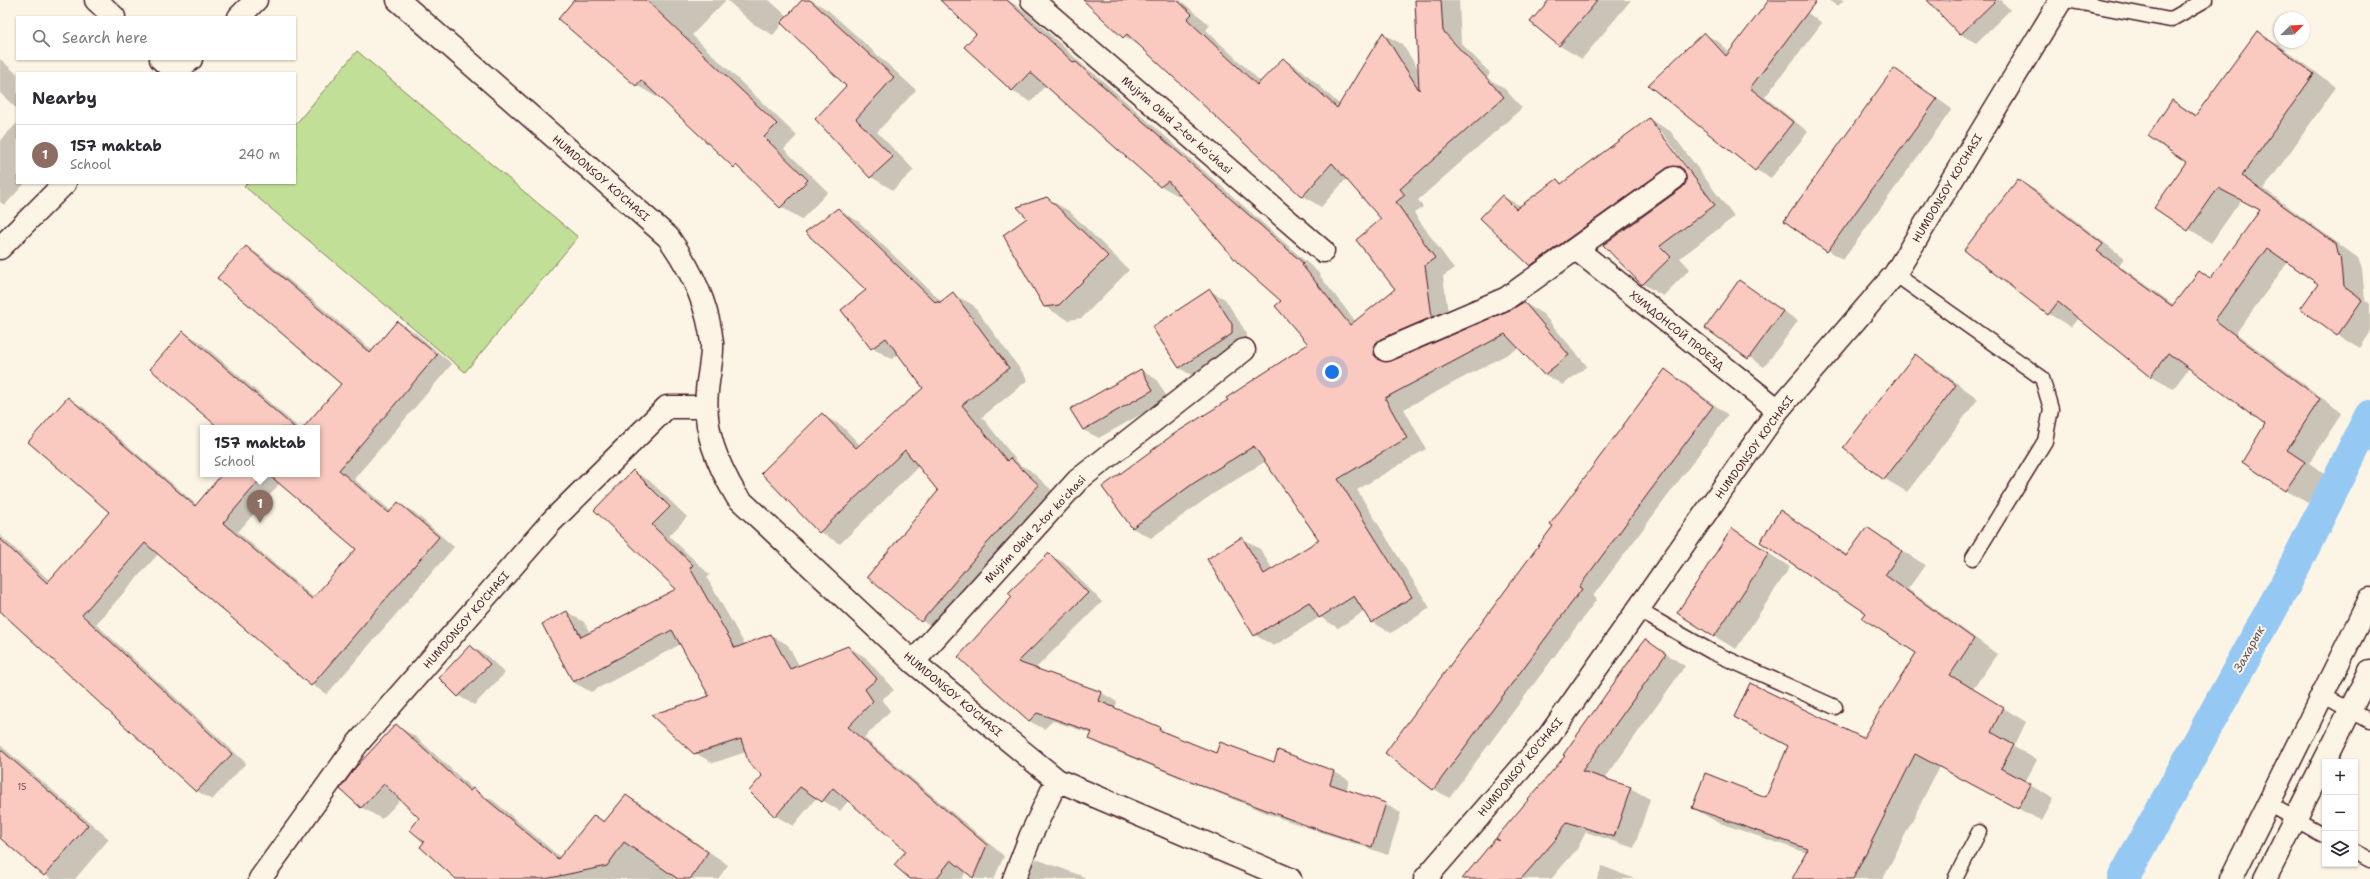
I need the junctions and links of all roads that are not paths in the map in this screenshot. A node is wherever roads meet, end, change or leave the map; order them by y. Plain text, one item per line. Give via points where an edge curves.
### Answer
1 (96, 0) edge
2 (256, 0) edge
3 (398, 0) edge
4 (1032, 0) edge
5 (2061, 0) edge
6 (2066, 0) edge
7 (2205, 0) edge
8 (113, 16) edge
9 (240, 16) edge
10 (1674, 178) dead end
11 (64, 184) edge
12 (0, 248) edge
13 (1576, 249) junction
14 (1322, 251) dead end
15 (1895, 274) junction
16 (1244, 350) dead end
17 (1386, 350) dead end
18 (706, 407) junction
19 (1778, 410) junction
20 (1973, 558) dead end
21 (2370, 599) edge
22 (1638, 610) junction
23 (913, 662) junction
24 (2370, 671) edge
25 (2324, 696) junction
26 (1835, 707) dead end
27 (2350, 710) junction
28 (2370, 721) edge
29 (1057, 780) junction
30 (2269, 804) junction
31 (2294, 820) junction
32 (1979, 832) dead end
33 (2322, 834) edge
34 (2358, 854) edge
35 (2370, 860) edge
36 (262, 879) edge
37 (1014, 879) edge
38 (1290, 879) edge
39 (1424, 879) edge
40 (1955, 879) edge
41 (2231, 879) edge
42 (2265, 879) edge

1 - 8 street
2 - 9 street
3 - 18 street, HUMDONSOY KO'CHASI via 668,237 685,261 707,315 712,344
4 - 14 street, Mujrim Obid 2-tor koʻchasi
5 - 15 street, HUMDONSOY KO'CHASI
6 - 7 lane via 2170,20
10 - 13 street
11 - 12 street
13 - 17 street via 1507,298
13 - 19 street, ХУМДОНСОЙ ПРОЕЗД
15 - 19 street, HUMDONSOY KO'CHASI
15 - 20 lane via 2042,378 2051,408 2045,441
16 - 23 street, Mujrim Obid 2-tor koʻchasi via 1078,480
18 - 23 street, HUMDONSOY KO'CHASI via 708,434 712,446 737,497
18 - 36 street, HUMDONSOY KO'CHASI via 667,408 551,522 358,743
19 - 22 street, HUMDONSOY KO'CHASI
21 - 25 street
22 - 26 lane via 1712,652
22 - 39 street, HUMDONSOY KO'CHASI via 1549,736
23 - 29 street, HUMDONSOY KO'CHASI
24 - 27 street
25 - 27 lane
25 - 30 street
27 - 28 lane
27 - 31 street
29 - 37 street
29 - 38 street, HUMDONSOY KO'CHASI
30 - 31 lane
30 - 41 street
31 - 33 lane
31 - 42 street
32 - 40 lane
34 - 35 lane

